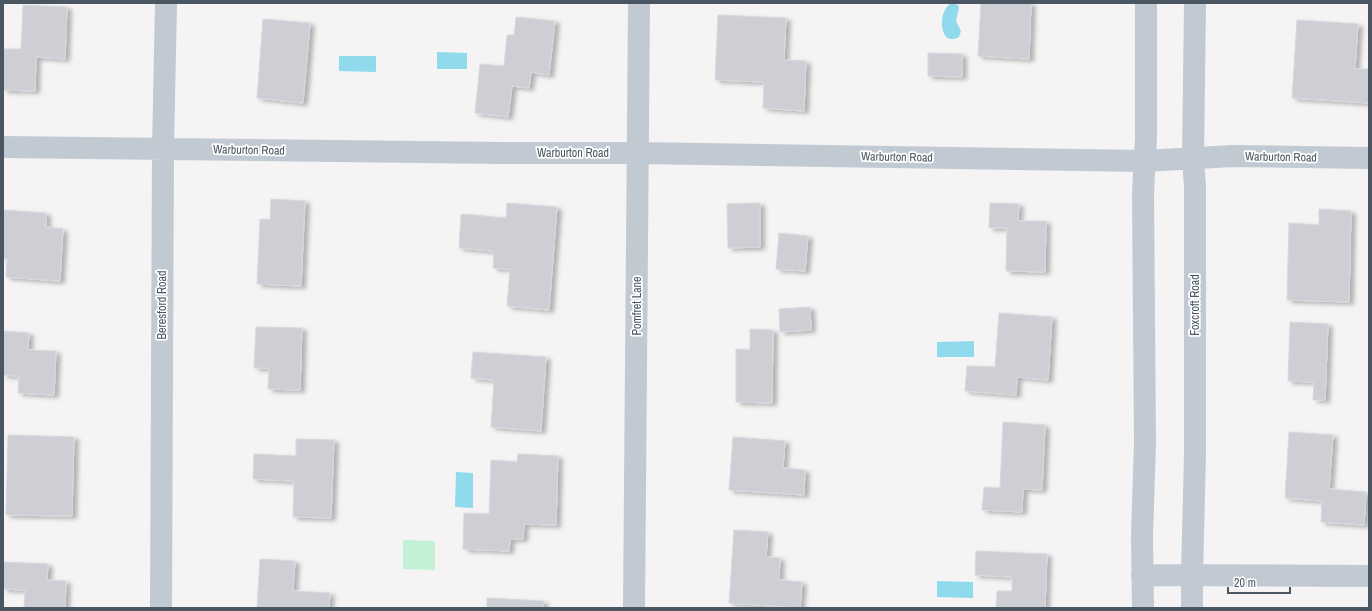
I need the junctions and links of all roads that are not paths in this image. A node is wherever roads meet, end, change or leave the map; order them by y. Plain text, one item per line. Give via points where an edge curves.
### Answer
1 (166, 3) edge
2 (639, 3) edge
3 (1146, 3) edge
4 (1195, 3) edge
5 (3, 147) edge
6 (163, 148) junction
7 (638, 153) junction
8 (1369, 158) edge
9 (1192, 159) junction
10 (1144, 161) junction
11 (1142, 575) junction
12 (1192, 576) junction
13 (1369, 576) edge
14 (161, 608) edge
15 (634, 608) edge
16 (1143, 608) edge
17 (1192, 608) edge

1 - 6 street, Beresford Road
2 - 7 street, Pomfret Lane
3 - 10 street
4 - 9 street, Foxcroft Road
5 - 6 street, Warburton Road
6 - 7 street, Warburton Road
6 - 14 street, Beresford Road
7 - 10 street, Warburton Road
7 - 15 street, Pomfret Lane
8 - 9 street, Warburton Road via 1233,156
9 - 10 street, Warburton Road
9 - 12 street, Foxcroft Road via 1195,187 1195,431
10 - 11 street via 1145,443
11 - 12 street
11 - 16 street
12 - 13 street
12 - 17 street, Foxcroft Road

